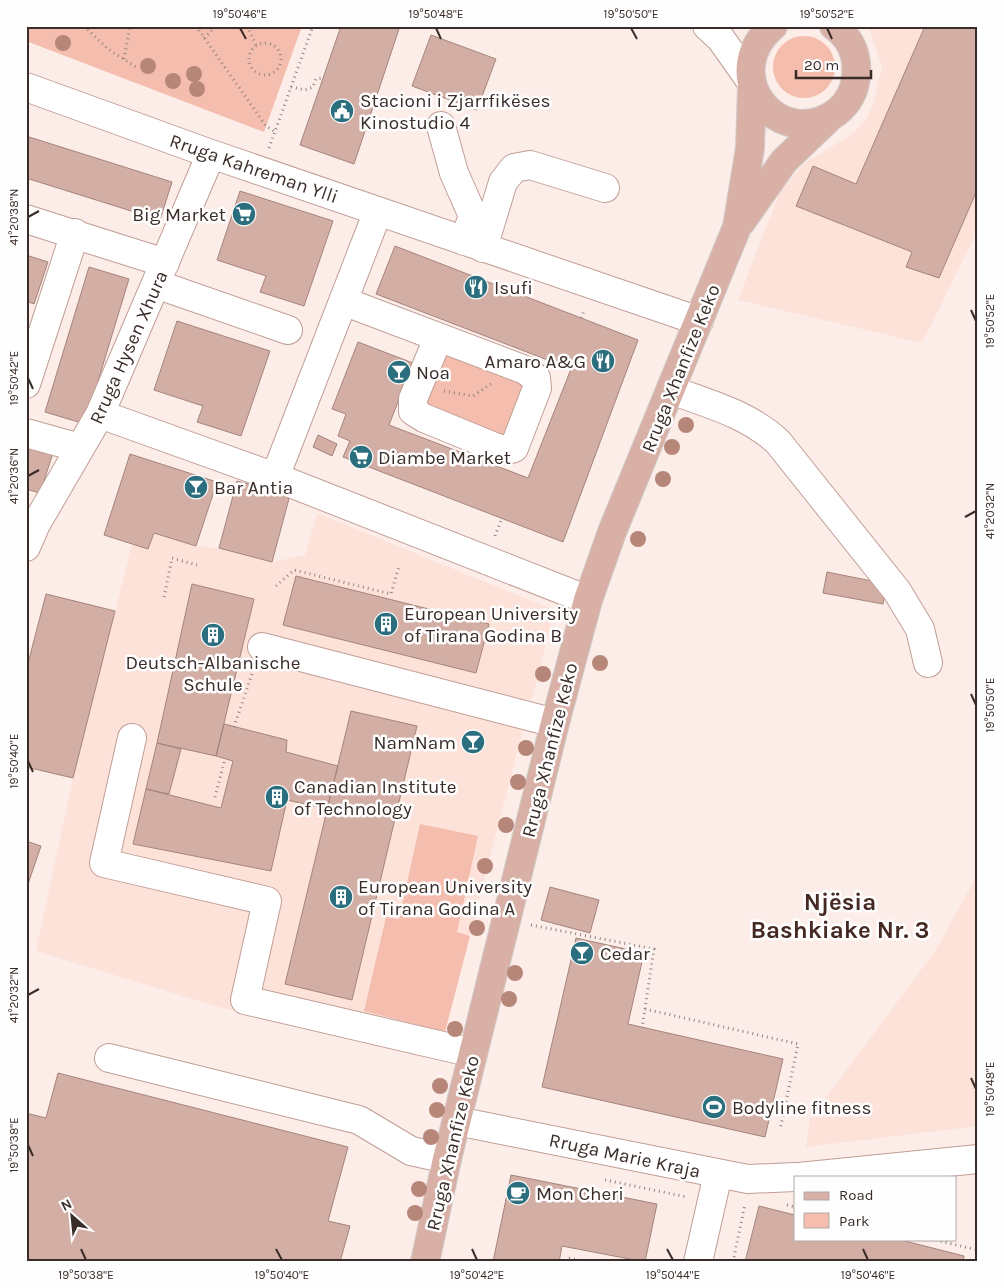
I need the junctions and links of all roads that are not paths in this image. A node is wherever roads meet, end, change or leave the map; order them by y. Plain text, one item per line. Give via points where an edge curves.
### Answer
1 (707, 26) edge
2 (773, 26) edge
3 (834, 26) edge
4 (854, 39) edge
5 (751, 83) junction
6 (26, 87) edge
7 (829, 117) junction
8 (441, 126) dead end
9 (211, 154) junction
10 (605, 188) dead end
11 (378, 211) junction
12 (26, 219) edge
13 (737, 227) junction
14 (75, 233) junction
15 (473, 244) junction
16 (160, 273) junction
17 (343, 301) junction
18 (699, 321) junction
19 (36, 322) edge
20 (288, 330) dead end
21 (438, 338) junction
22 (26, 384) edge
23 (671, 390) junction
24 (100, 414) junction
25 (26, 432) edge
26 (80, 448) junction
27 (275, 477) junction
28 (30, 530) edge
29 (588, 600) junction
30 (262, 646) road end
31 (928, 663) dead end
32 (555, 723) junction
33 (132, 738) dead end
34 (474, 1053) junction
35 (109, 1058) dead end
36 (457, 1121) junction
37 (978, 1159) edge
38 (447, 1160) junction
39 (718, 1174) junction
40 (809, 1176) edge
41 (794, 1177) edge
42 (425, 1262) edge
43 (698, 1262) edge

1 - 5 street via 721,39
2 - 5 main road, Rruga Xhanfize Keko via 754,48 750,64
3 - 4 main road via 847,38
4 - 7 main road, Rruga Xhanfize Keko via 857,67 853,89 841,108
5 - 7 main road via 769,112 783,120 798,124 814,123
5 - 13 main road, Rruga Xhanfize Keko via 750,148
6 - 9 street, Rruga Kahreman Ylli
7 - 13 main road, Rruga Xhanfize Keko via 784,161
8 - 15 street via 454,173 473,216
9 - 11 street, Rruga Kahreman Ylli
9 - 16 street, Rruga Hysen Xhura
10 - 15 street via 530,165 514,168 503,182
11 - 15 street, Rruga Kahreman Ylli
11 - 17 street
12 - 14 street
13 - 18 main road, Rruga Xhanfize Keko
14 - 16 street
14 - 19 street
15 - 18 street, Rruga Kahreman Ylli
16 - 20 street
16 - 24 street, Rruga Hysen Xhura
17 - 21 street
17 - 27 street
18 - 23 main road, Rruga Xhanfize Keko
19 - 22 street
21 - 21 street via 418,386 413,411 508,450 514,448 537,388 536,378 516,367
23 - 29 main road, Rruga Xhanfize Keko via 612,532
23 - 31 street via 743,417 778,442 897,591 920,629
24 - 26 street, Rruga Hysen Xhura
24 - 27 street
25 - 26 street
26 - 28 street, Rruga Hysen Xhura
27 - 29 street
29 - 32 main road, Rruga Xhanfize Keko
30 - 32 street
32 - 34 main road, Rruga Xhanfize Keko
33 - 34 street via 104,863 267,901 245,1000
34 - 36 main road, Rruga Xhanfize Keko
35 - 38 street via 359,1120 411,1151
36 - 38 main road, Rruga Xhanfize Keko
36 - 39 street, Rruga Marie Kraja
37 - 40 street
38 - 42 main road, Rruga Xhanfize Keko
39 - 41 street, Rruga Marie Kraja via 748,1179
39 - 43 street

